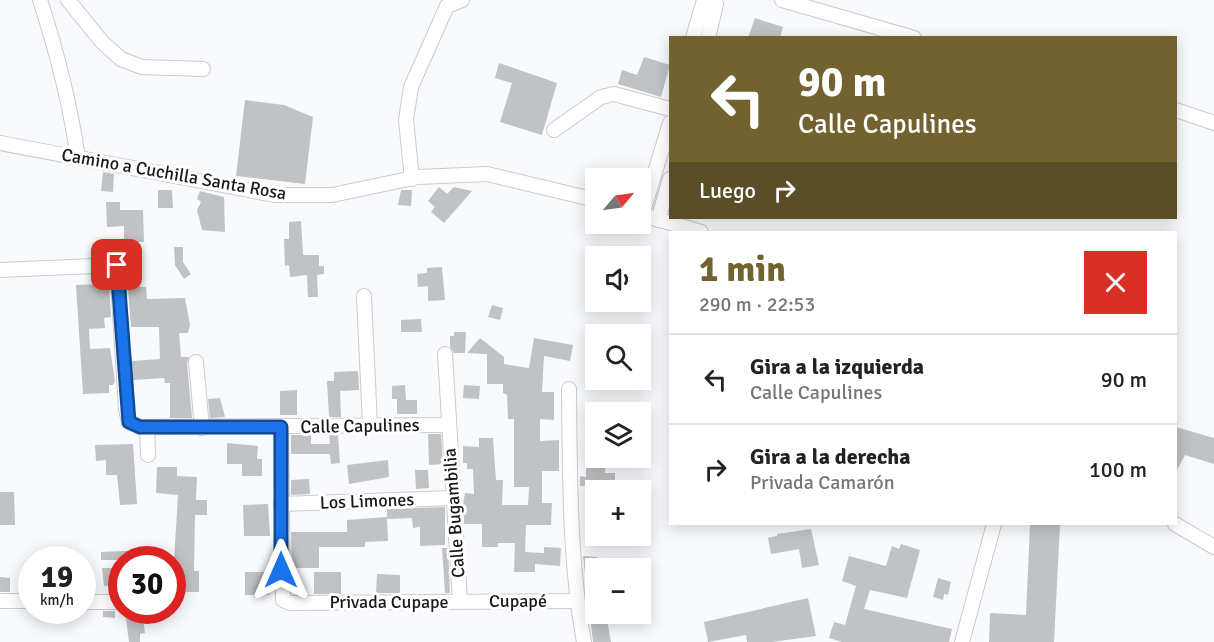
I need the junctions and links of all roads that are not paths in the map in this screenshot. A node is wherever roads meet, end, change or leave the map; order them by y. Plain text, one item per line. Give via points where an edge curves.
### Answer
1 (40, 0) edge
2 (68, 0) edge
3 (462, 0) edge
4 (704, 0) edge
5 (714, 0) edge
6 (787, 1) edge
7 (694, 36) edge
8 (708, 36) edge
9 (907, 36) edge
10 (204, 69) dead end
11 (669, 109) edge
12 (1177, 111) edge
13 (1214, 123) edge
14 (669, 126) edge
15 (554, 130) dead end
16 (0, 143) edge
17 (78, 158) junction
18 (412, 179) junction
19 (669, 182) edge
20 (651, 183) edge
21 (585, 197) edge
22 (651, 218) edge
23 (658, 220) junction
24 (697, 231) edge
25 (0, 270) edge
26 (364, 296) dead end
27 (445, 354) dead end
28 (196, 362) dead end
29 (569, 389) dead end
30 (447, 424) junction
31 (370, 426) junction
32 (147, 427) junction
33 (281, 427) junction
34 (202, 428) junction
35 (148, 455) dead end
36 (453, 498) junction
37 (281, 504) junction
38 (994, 525) edge
39 (1177, 525) edge
40 (1214, 547) edge
41 (0, 601) edge
42 (18, 601) edge
43 (460, 601) junction
44 (576, 601) junction
45 (584, 642) edge
46 (963, 642) edge

1 - 17 street via 55,46
2 - 10 street via 121,59 142,67
3 - 18 street via 447,6 411,87 406,120
4 - 7 street
5 - 8 street
6 - 9 street
11 - 15 street via 614,94 601,97
12 - 13 street
14 - 20 street
16 - 17 street, Camino a Cuchilla Santa Rosa
17 - 18 street, Camino a Cuchilla Santa Rosa via 275,195 332,195
18 - 21 street, Camino a Cuchilla Santa Rosa via 487,174
19 - 23 street
22 - 23 street
23 - 24 street
25 - 32 street, Calle Capulines via 117,265 129,422
26 - 31 street
27 - 30 street, Calle Bugambilia
28 - 34 street
29 - 44 street
30 - 31 street, Calle Capulines
30 - 36 street, Calle Bugambilia
31 - 33 street, Calle Capulines
32 - 34 street, Calle Capulines
32 - 35 street
33 - 34 street, Calle Capulines
33 - 37 street
36 - 37 street, Los Limones
36 - 43 street, Calle Bugambilia
37 - 43 street, Privada Cupape via 283,600
38 - 46 street
39 - 40 street
41 - 42 street
43 - 44 street, Cupapé
44 - 45 street

